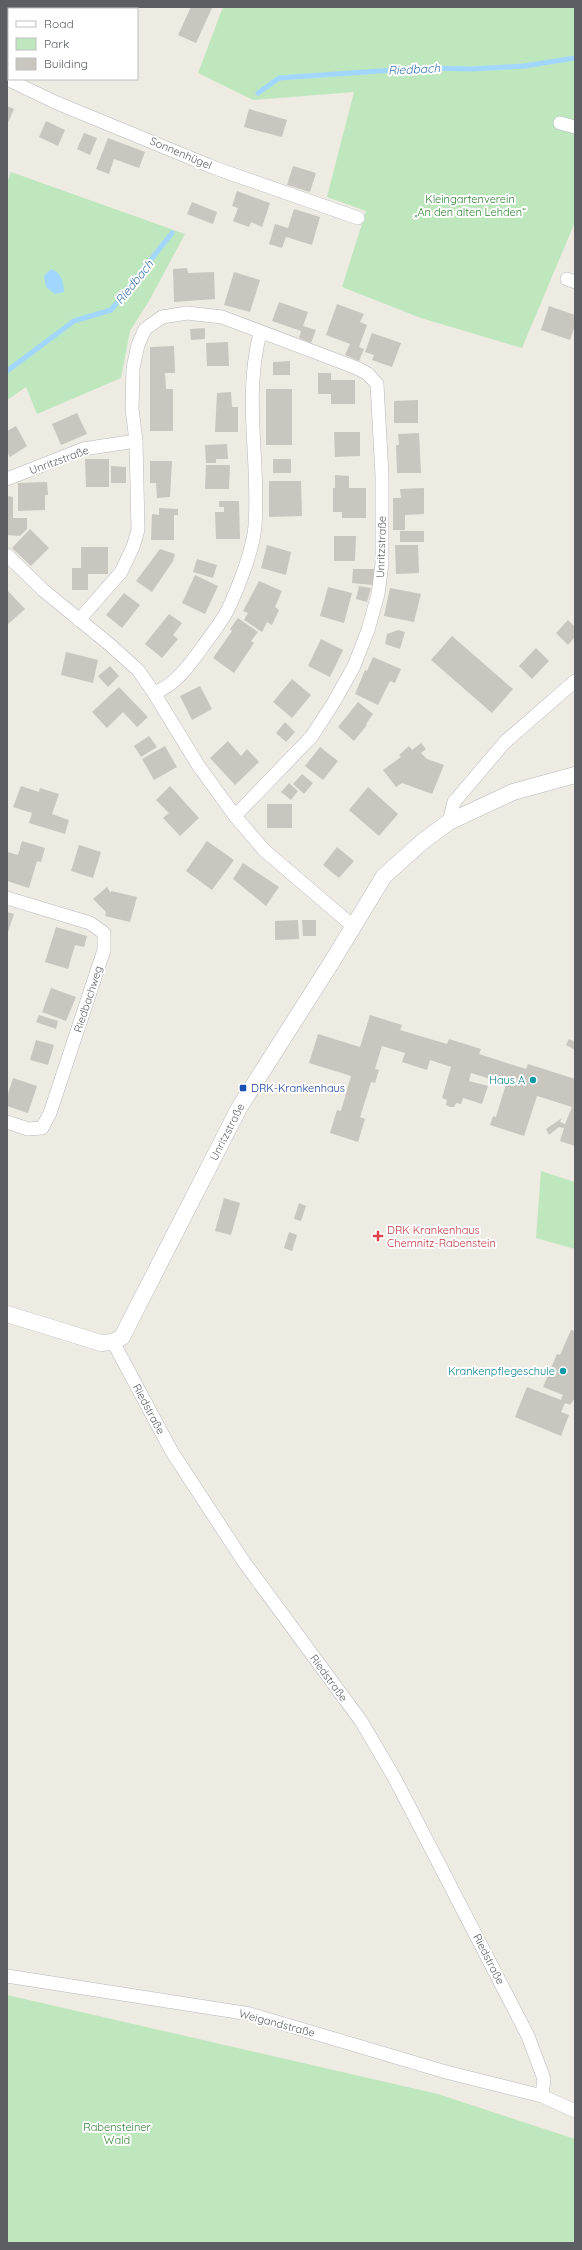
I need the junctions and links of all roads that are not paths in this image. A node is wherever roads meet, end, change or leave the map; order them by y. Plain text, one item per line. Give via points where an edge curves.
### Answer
1 (9, 80) edge
2 (560, 123) dead end
3 (575, 127) edge
4 (358, 218) dead end
5 (260, 333) junction
6 (136, 441) junction
7 (7, 480) edge
8 (7, 555) edge
9 (80, 620) junction
10 (575, 681) edge
11 (154, 693) junction
12 (575, 775) edge
13 (235, 816) junction
14 (449, 822) junction
15 (7, 898) edge
16 (354, 927) junction
17 (7, 1122) edge
18 (7, 1314) edge
19 (113, 1342) junction
20 (7, 1976) edge
21 (542, 2096) junction
22 (575, 2110) edge

1 - 4 street, Sonnenhügel via 57,103 215,168
2 - 3 street
5 - 6 street, Unritzstraße via 222,317 187,313 162,317 144,329 138,344 134,368 132,409
5 - 11 street via 251,396 255,528 248,555 229,608 214,631 196,657 176,678 164,690
5 - 13 street, Unritzstraße via 357,368 368,374 377,384 382,476 382,564 378,594 368,630 354,666 334,702 312,736
6 - 7 street, Unritzstraße via 83,449
6 - 9 street, Unritzstraße via 139,510 138,530 133,547 121,572
8 - 9 street via 43,590
9 - 11 street via 138,670
10 - 14 street via 505,742 454,802
11 - 13 street via 198,764
12 - 14 street, Unritzstraße via 512,792
13 - 16 street via 264,850
14 - 16 street, Unritzstraße via 384,876
15 - 17 street, Riedbachweg via 90,923 104,933 104,950 50,1113 42,1128 28,1129
16 - 19 street, Unritzstraße via 239,1108 122,1336
18 - 19 street via 101,1343
19 - 21 street, Riedstraße via 172,1452 244,1562 361,1721 394,1778 528,2036 544,2079
20 - 21 street, Weigandstraße via 250,2014 446,2072
21 - 22 street

